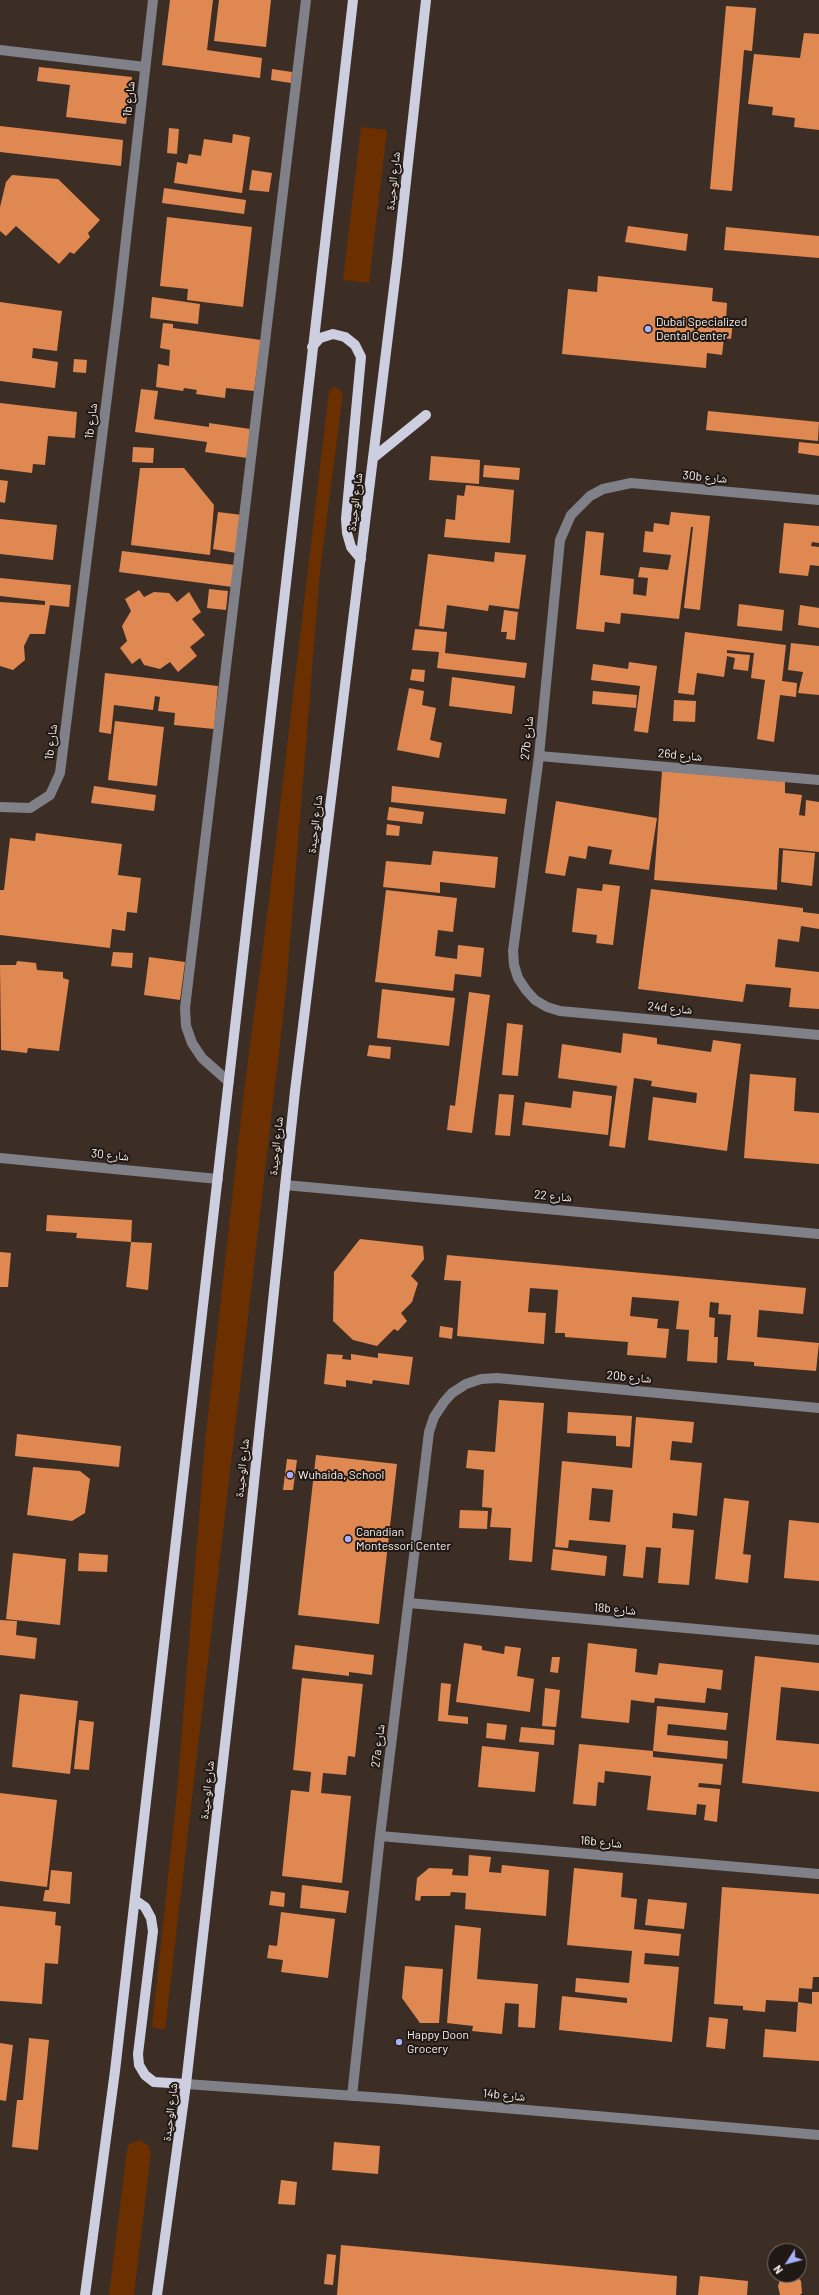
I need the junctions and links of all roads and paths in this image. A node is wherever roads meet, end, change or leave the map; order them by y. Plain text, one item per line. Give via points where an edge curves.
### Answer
1 (153, 0) edge
2 (306, 0) edge
3 (353, 0) edge
4 (426, 0) edge
5 (0, 50) edge
6 (145, 67) junction
7 (312, 347) junction
8 (426, 415) dead end
9 (373, 458) junction
10 (590, 496) joint
11 (819, 500) edge
12 (361, 560) junction
13 (539, 756) junction
14 (819, 780) edge
15 (3, 807) edge
16 (526, 990) joint
17 (819, 1035) edge
18 (229, 1082) junction
19 (0, 1158) edge
20 (218, 1179) junction
21 (285, 1185) junction
22 (819, 1234) edge
23 (444, 1402) joint
24 (819, 1408) edge
25 (409, 1603) junction
26 (819, 1640) edge
27 (380, 1836) junction
28 (819, 1874) edge
29 (135, 1900) junction
30 (186, 2084) junction
31 (352, 2096) junction
32 (819, 2135) edge
33 (85, 2295) edge
34 (157, 2295) edge

1 - 6 street, 1b شارع
2 - 18 street via 185,1008 186,1026 192,1043 202,1058
3 - 7 main road
4 - 9 main road, شارع الوحيدة
5 - 6 street
6 - 15 street, 1b شارع via 119,301 60,774 50,795 30,808
7 - 12 main road via 320,338 333,334 345,337 355,345 361,357 346,519 351,547
7 - 18 main road
8 - 9 main road
9 - 12 main road, شارع الوحيدة
10 - 11 street, 30b شارع via 603,489 631,483
10 - 13 street, 27b شارع via 571,515 560,540
12 - 21 main road, شارع الوحيدة
13 - 14 street, 26d شارع
13 - 16 street, 27b شارع via 514,951 514,965 518,978
16 - 17 street, 24d شارع via 535,1000 560,1011
18 - 20 main road
19 - 20 street, شارع 30
20 - 29 main road
21 - 22 street, شارع 22
21 - 30 main road, شارع الوحيدة via 243,1587
23 - 24 street, 20b شارع via 466,1384 481,1379 497,1378
23 - 25 street, 27a شارع via 434,1417 430,1432
25 - 26 street, 18b شارع
25 - 27 street, 27a شارع
27 - 28 street, 16b شارع
27 - 31 street, 27a شارع
29 - 30 main road via 145,1907 151,1918 153,1931 138,2054 139,2065 144,2075 154,2082
29 - 33 main road via 107,2139
30 - 31 street, 14b شارع
30 - 34 main road, شارع الوحيدة
31 - 32 street, 14b شارع

